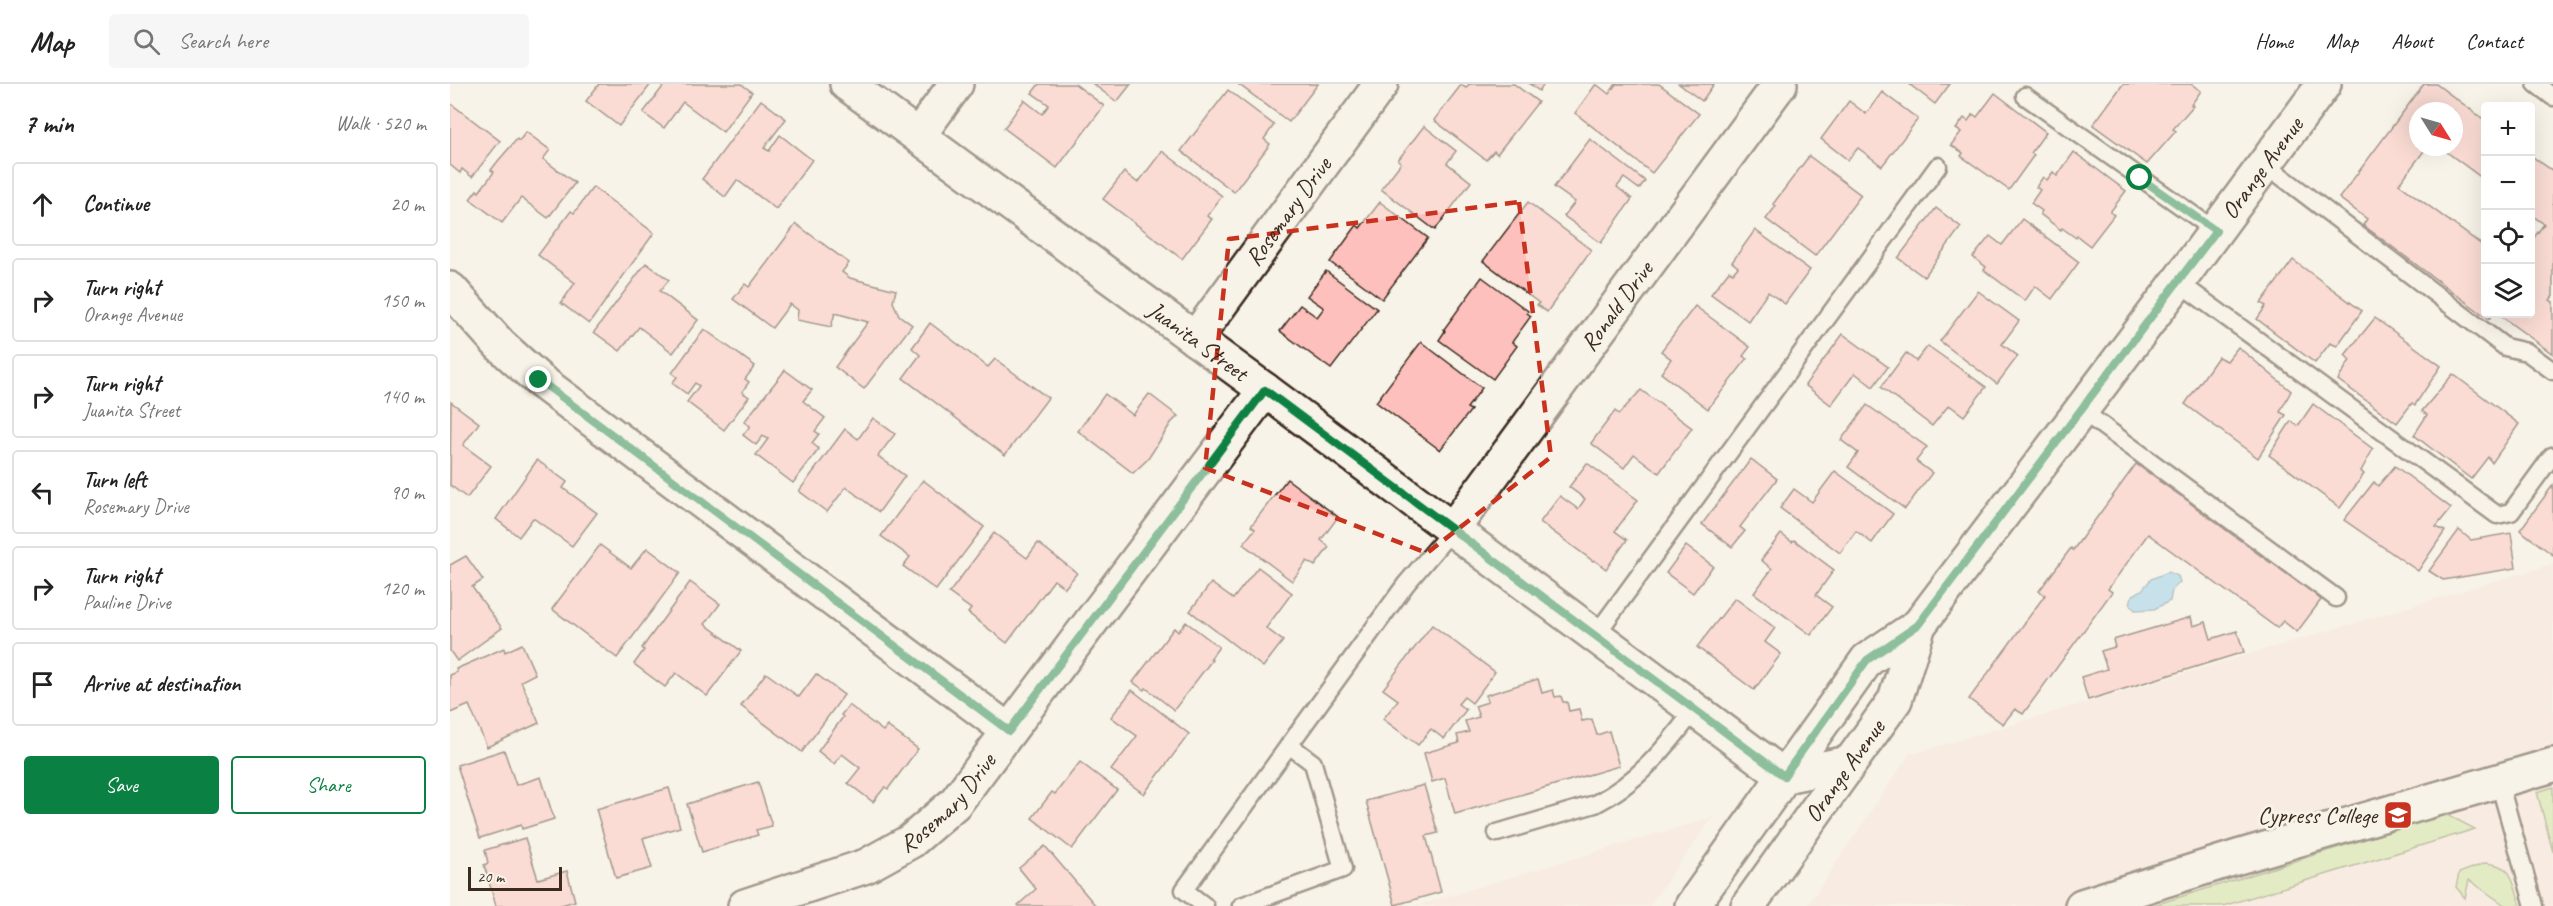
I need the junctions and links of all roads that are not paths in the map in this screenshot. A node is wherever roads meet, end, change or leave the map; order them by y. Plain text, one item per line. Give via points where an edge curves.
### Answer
1 (847, 84) edge
2 (956, 84) edge
3 (1381, 84) edge
4 (1780, 84) edge
5 (2324, 84) edge
6 (2536, 84) edge
7 (2025, 96) dead end
8 (2553, 97) edge
9 (918, 136) junction
10 (2265, 164) junction
11 (1938, 166) dead end
12 (2216, 231) junction
13 (2178, 282) junction
14 (450, 289) edge
15 (1195, 339) junction
16 (2553, 371) edge
17 (1265, 390) junction
18 (2081, 410) junction
19 (2552, 456) edge
20 (1452, 530) junction
21 (2336, 598) dead end
22 (1918, 625) junction
23 (1595, 636) junction
24 (1694, 710) junction
25 (1009, 731) junction
26 (1289, 745) junction
27 (1849, 763) junction
28 (2553, 765) edge
29 (1784, 776) junction
30 (2499, 782) junction
31 (1497, 833) dead end
32 (745, 906) edge
33 (1206, 906) edge
34 (1241, 906) edge
35 (1692, 906) edge
36 (1748, 906) edge
37 (2082, 906) edge
38 (2534, 906) edge

1 - 9 street, Juanita Street
2 - 9 street
3 - 15 street, Rosemary Drive
4 - 20 street, Ronald Drive
5 - 10 street, Orange Avenue
6 - 8 lane
7 - 12 lane
9 - 15 street, Juanita Street
10 - 12 street, Orange Avenue
10 - 16 lane via 2505,347 2527,352
11 - 23 lane
12 - 13 street, Orange Avenue
13 - 18 street, Orange Avenue
13 - 19 lane via 2497,515 2511,512
14 - 25 street via 500,345 539,380
15 - 17 street, Juanita Street
17 - 20 street, Juanita Street
17 - 25 street, Rosemary Drive
18 - 21 lane
18 - 22 street, Orange Avenue
20 - 23 street, Juanita Street
20 - 26 lane via 1406,584
22 - 27 street, Orange Avenue via 1895,700
22 - 29 street, Orange Avenue via 1867,660
23 - 24 street, Juanita Street
24 - 29 street, Juanita Street
24 - 31 lane via 1666,748 1609,798
25 - 32 street, Rosemary Drive via 955,803 911,841 866,866
26 - 33 lane via 1184,890
26 - 34 lane via 1313,763 1343,869
27 - 29 street
27 - 36 street, Orange Avenue
28 - 30 street
29 - 35 street, Orange Avenue
30 - 37 street
30 - 38 lane

